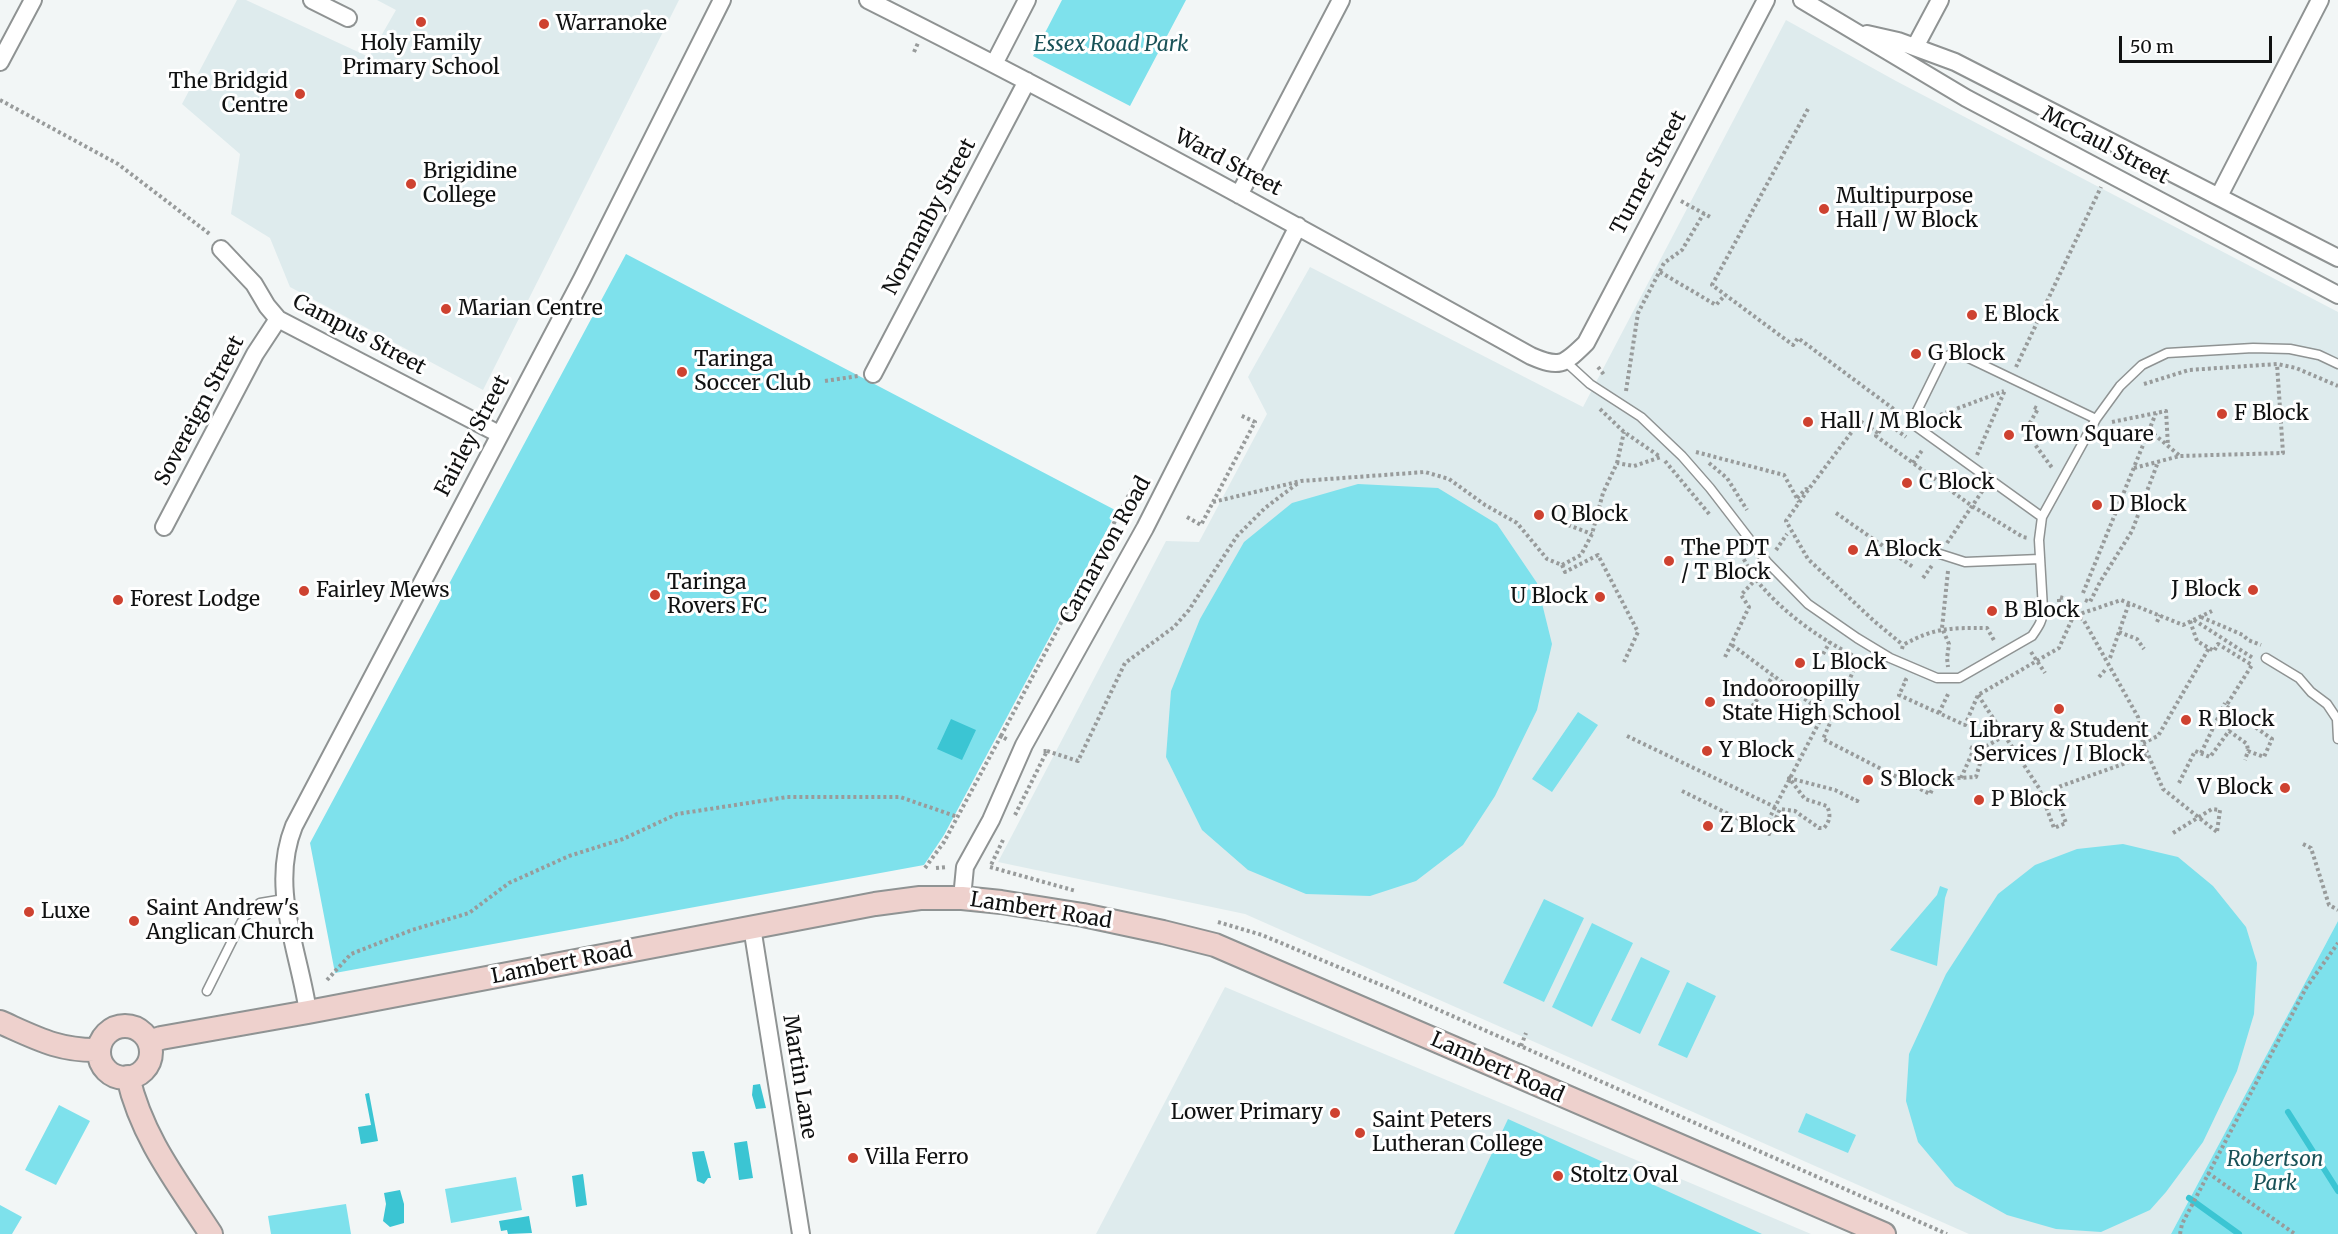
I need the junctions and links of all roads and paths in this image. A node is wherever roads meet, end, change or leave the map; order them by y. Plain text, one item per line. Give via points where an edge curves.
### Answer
1 (33, 0) edge
2 (312, 0) edge
3 (722, 0) edge
4 (868, 0) edge
5 (1027, 0) edge
6 (1341, 0) edge
7 (1766, 0) edge
8 (1802, 0) edge
9 (1940, 0) edge
10 (2320, 0) edge
11 (348, 18) dead end
12 (1855, 31) junction
13 (1915, 47) junction
14 (0, 62) edge
15 (994, 63) junction
16 (1027, 81) junction
17 (0, 100) edge
18 (1808, 109) dead end
19 (2102, 183) dead end
20 (1239, 195) junction
21 (2219, 196) junction
22 (1677, 199) dead end
23 (1704, 213) junction
24 (1712, 218) dead end
25 (1298, 226) junction
26 (221, 249) joint
27 (2338, 258) edge
28 (1660, 272) junction
29 (1725, 295) junction
30 (2338, 295) edge
31 (278, 319) junction
32 (1566, 362) junction
33 (2006, 363) dead end
34 (2018, 363) dead end
35 (2277, 364) junction
36 (2338, 364) edge
37 (2026, 373) dead end
38 (868, 375) joint
39 (825, 381) dead end
40 (2338, 386) edge
41 (2138, 387) dead end
42 (2006, 389) junction
43 (1626, 391) dead end
44 (2013, 395) dead end
45 (2029, 404) dead end
46 (1598, 406) dead end
47 (2156, 412) junction
48 (1240, 415) dead end
49 (2116, 415) dead end
50 (2096, 419) junction
51 (1925, 420) dead end
52 (2149, 430) junction
53 (1624, 432) junction
54 (1878, 433) junction
55 (499, 434) junction
56 (2168, 446) junction
57 (1923, 449) dead end
58 (1692, 453) dead end
59 (2180, 456) junction
60 (1660, 457) junction
61 (1974, 460) dead end
62 (2158, 462) junction
63 (1617, 463) junction
64 (1913, 463) junction
65 (2134, 468) junction
66 (1954, 470) dead end
67 (2058, 475) dead end
68 (1301, 481) junction
69 (1943, 485) junction
70 (1132, 489) dead end
71 (1984, 489) dead end
72 (1798, 500) junction
73 (1213, 502) junction
74 (1972, 506) junction
75 (1836, 513) dead end
76 (1186, 517) dead end
77 (1712, 517) dead end
78 (2042, 517) junction
79 (1568, 525) dead end
80 (165, 527) dead end
81 (1954, 533) dead end
82 (1592, 534) junction
83 (1787, 534) dead end
84 (2023, 537) dead end
85 (1776, 549) dead end
86 (1740, 553) dead end
87 (1940, 554) dead end
88 (2040, 559) junction
89 (1562, 565) junction
90 (1913, 567) dead end
91 (1931, 567) dead end
92 (1760, 573) dead end
93 (1923, 576) dead end
94 (1947, 578) dead end
95 (1756, 579) junction
96 (2083, 593) dead end
97 (2063, 598) dead end
98 (2085, 600) dead end
99 (2128, 603) junction
100 (2077, 608) dead end
101 (2212, 611) dead end
102 (2160, 615) junction
103 (2074, 616) junction
104 (2200, 616) junction
105 (2192, 621) junction
106 (2157, 622) dead end
107 (1942, 628) junction
108 (2119, 632) junction
109 (1830, 642) junction
110 (1732, 645) junction
111 (2265, 646) dead end
112 (1998, 648) dead end
113 (2209, 648) junction
114 (2144, 649) dead end
115 (1823, 654) dead end
116 (1854, 656) dead end
117 (1725, 657) dead end
118 (1859, 658) dead end
119 (2110, 658) dead end
120 (2266, 658) dead end
121 (1619, 659) dead end
122 (2037, 661) junction
123 (1948, 665) dead end
124 (2106, 669) dead end
125 (2045, 673) dead end
126 (1773, 676) junction
127 (2099, 677) dead end
128 (1906, 681) dead end
129 (1951, 688) dead end
130 (1978, 694) junction
131 (1824, 713) junction
132 (1940, 713) junction
133 (1736, 717) dead end
134 (1832, 719) junction
135 (1001, 736) junction
136 (1627, 736) dead end
137 (2004, 736) junction
138 (2338, 739) edge
139 (1010, 741) dead end
140 (2144, 743) junction
141 (1985, 747) junction
142 (1047, 751) dead end
143 (2248, 751) junction
144 (2200, 753) junction
145 (2148, 755) junction
146 (2245, 760) dead end
147 (1789, 778) junction
148 (1961, 778) junction
149 (2179, 783) dead end
150 (1682, 791) dead end
151 (1858, 799) dead end
152 (1775, 807) junction
153 (958, 817) junction
154 (1763, 831) junction
155 (2173, 834) dead end
156 (2303, 844) dead end
157 (925, 868) dead end
158 (962, 898) junction
159 (284, 899) junction
160 (2338, 910) edge
161 (752, 927) junction
162 (2338, 943) edge
163 (327, 980) dead end
164 (207, 991) dead end
165 (308, 1012) junction
166 (0, 1022) edge
167 (1526, 1033) dead end
168 (149, 1042) junction
169 (1513, 1042) dead end
170 (1521, 1046) dead end
171 (99, 1050) junction
172 (1509, 1051) dead end
173 (128, 1077) junction
174 (2208, 1173) junction
175 (211, 1234) edge
176 (801, 1234) edge
177 (1884, 1234) edge
178 (2180, 1234) edge
179 (2295, 1234) edge

1 - 14 street
2 - 11 street
3 - 55 street, Fairley Street
4 - 15 street, Ward Street
5 - 15 street
6 - 20 street
7 - 32 street, Turner Street via 1586,343
8 - 12 street, McCaul Street
9 - 13 street
10 - 21 street
12 - 13 street, McCaul Street
12 - 30 street, McCaul Street via 1966,98
13 - 21 street, McCaul Street via 1956,62
15 - 16 street, Ward Street
16 - 20 street, Ward Street
16 - 38 street, Normanby Street
17 - 26 path via 118,165 212,235
18 - 29 path via 1712,285
19 - 34 path
20 - 25 street, Ward Street
21 - 27 street, McCaul Street
22 - 23 path
23 - 24 path
23 - 28 path via 1682,250 1664,263
25 - 32 street, Ward Street via 1531,356 1549,364
25 - 158 street, Carnarvon Road via 1145,528 1024,745 966,867
26 - 31 street, Campus Street via 254,284
28 - 29 path via 1716,305
28 - 43 path via 1638,313
29 - 54 path via 1792,345 1797,338 1896,411
31 - 55 street, Campus Street
31 - 80 street, Sovereign Street via 255,354
32 - 88 lane via 1590,384 1641,417 1682,456 1767,562 1808,604 1896,661 1937,678 1959,678 2032,636 2043,620
33 - 37 path
35 - 40 path
35 - 41 path via 2189,370
35 - 59 path via 2283,453
36 - 50 lane via 2290,349 2167,353 2142,365 2120,386
38 - 39 path
42 - 44 path
42 - 51 path
42 - 61 path
45 - 67 path via 2038,408 2025,431
46 - 53 path
47 - 49 path via 2112,422
47 - 52 path
47 - 56 path via 2166,411
48 - 73 path via 1255,423
50 - 78 lane
50 - 78 lane via 1956,352 1943,358 1914,417 1917,427
52 - 56 path
52 - 65 path
53 - 60 path
53 - 63 path
54 - 64 path via 1876,436
54 - 72 path via 1860,421
55 - 159 street, Fairley Street via 294,826 284,866
56 - 59 path
57 - 64 path
58 - 72 path via 1784,475
59 - 62 path
60 - 63 path via 1634,466
60 - 77 path
62 - 65 path
62 - 98 path via 2132,531 2090,602
63 - 82 path via 1603,493
64 - 69 path
65 - 96 path
66 - 69 path
68 - 73 path
68 - 89 path via 1425,472 1449,479 1517,523 1546,559
68 - 142 path via 1237,536 1174,627 1125,663 1078,761
69 - 74 path
70 - 135 path
71 - 74 path
72 - 107 path via 1786,521 1808,559 1874,621 1903,645
73 - 76 path via 1202,525
74 - 81 path
74 - 84 path
75 - 90 path
78 - 88 lane
79 - 82 path
82 - 89 path via 1581,555
83 - 85 path
86 - 95 path
87 - 88 lane via 1965,562
89 - 121 path via 1565,572 1598,555 1638,632 1625,663
91 - 93 path
92 - 95 path
94 - 107 path
95 - 109 path via 1810,630
95 - 110 path via 1741,595 1749,607
97 - 103 path via 2059,597 2059,611
99 - 102 path
99 - 103 path via 2121,600
99 - 108 path
100 - 103 path
101 - 104 path
102 - 105 path via 2183,625
102 - 106 path
103 - 122 path via 2060,648
103 - 140 path via 2083,619 2138,717
104 - 105 path
104 - 111 path
105 - 113 path via 2197,640
105 - 144 path via 2254,658 2218,714
107 - 112 path via 1988,628
107 - 123 path via 1949,644
108 - 114 path via 2137,639
108 - 119 path
109 - 115 path
109 - 116 path
110 - 117 path
110 - 126 path
113 - 140 path via 2157,736
113 - 143 path via 2214,651 2218,644 2252,665 2226,706 2272,739 2264,757
118 - 134 path
120 - 138 lane via 2299,678 2327,704 2337,719
122 - 125 path
122 - 130 path
124 - 127 path
126 - 131 path
126 - 133 path via 1743,720
128 - 132 path via 1899,695
129 - 132 path
130 - 132 path via 1965,725
130 - 137 path
131 - 134 path
131 - 147 path
134 - 148 path via 1823,740 1930,794 1938,779
135 - 139 path
135 - 153 path
136 - 152 path
137 - 141 path
137 - 145 path via 2039,788 2054,828 2066,823 2053,789
140 - 145 path
141 - 148 path via 1976,777
141 - 148 path via 1978,751 1972,748
143 - 144 path via 2247,744 2229,730 2210,757
143 - 146 path
144 - 149 path via 2195,751
145 - 155 path via 2163,789 2190,811 2199,818 2217,832 2220,810 2212,809 2205,813 2197,818 2191,822 2183,826
147 - 151 path
147 - 152 path
147 - 154 path via 1805,799 1827,806 1830,818 1824,828 1819,828 1795,811 1780,809 1770,834
150 - 154 path
152 - 154 path
153 - 157 path
153 - 163 path via 900,797 787,797 677,814 509,883 469,913 351,954
156 - 160 path via 2311,848 2329,905
158 - 161 main road, Lambert Road via 886,902
158 - 177 main road, Lambert Road via 1075,914 1215,945 1847,1223
159 - 164 lane via 260,903 244,916
159 - 165 street, Fairley Street
161 - 165 main road, Lambert Road
161 - 176 street, Martin Lane
162 - 174 path via 2306,988
165 - 168 main road, Lambert Road
166 - 171 main road via 49,1044 76,1051
167 - 170 path
168 - 171 main road via 137,1029 120,1026 105,1035
168 - 173 main road via 147,1065
169 - 172 path
171 - 173 main road via 100,1059 111,1074
173 - 175 main road via 150,1140
174 - 178 path
174 - 179 path

